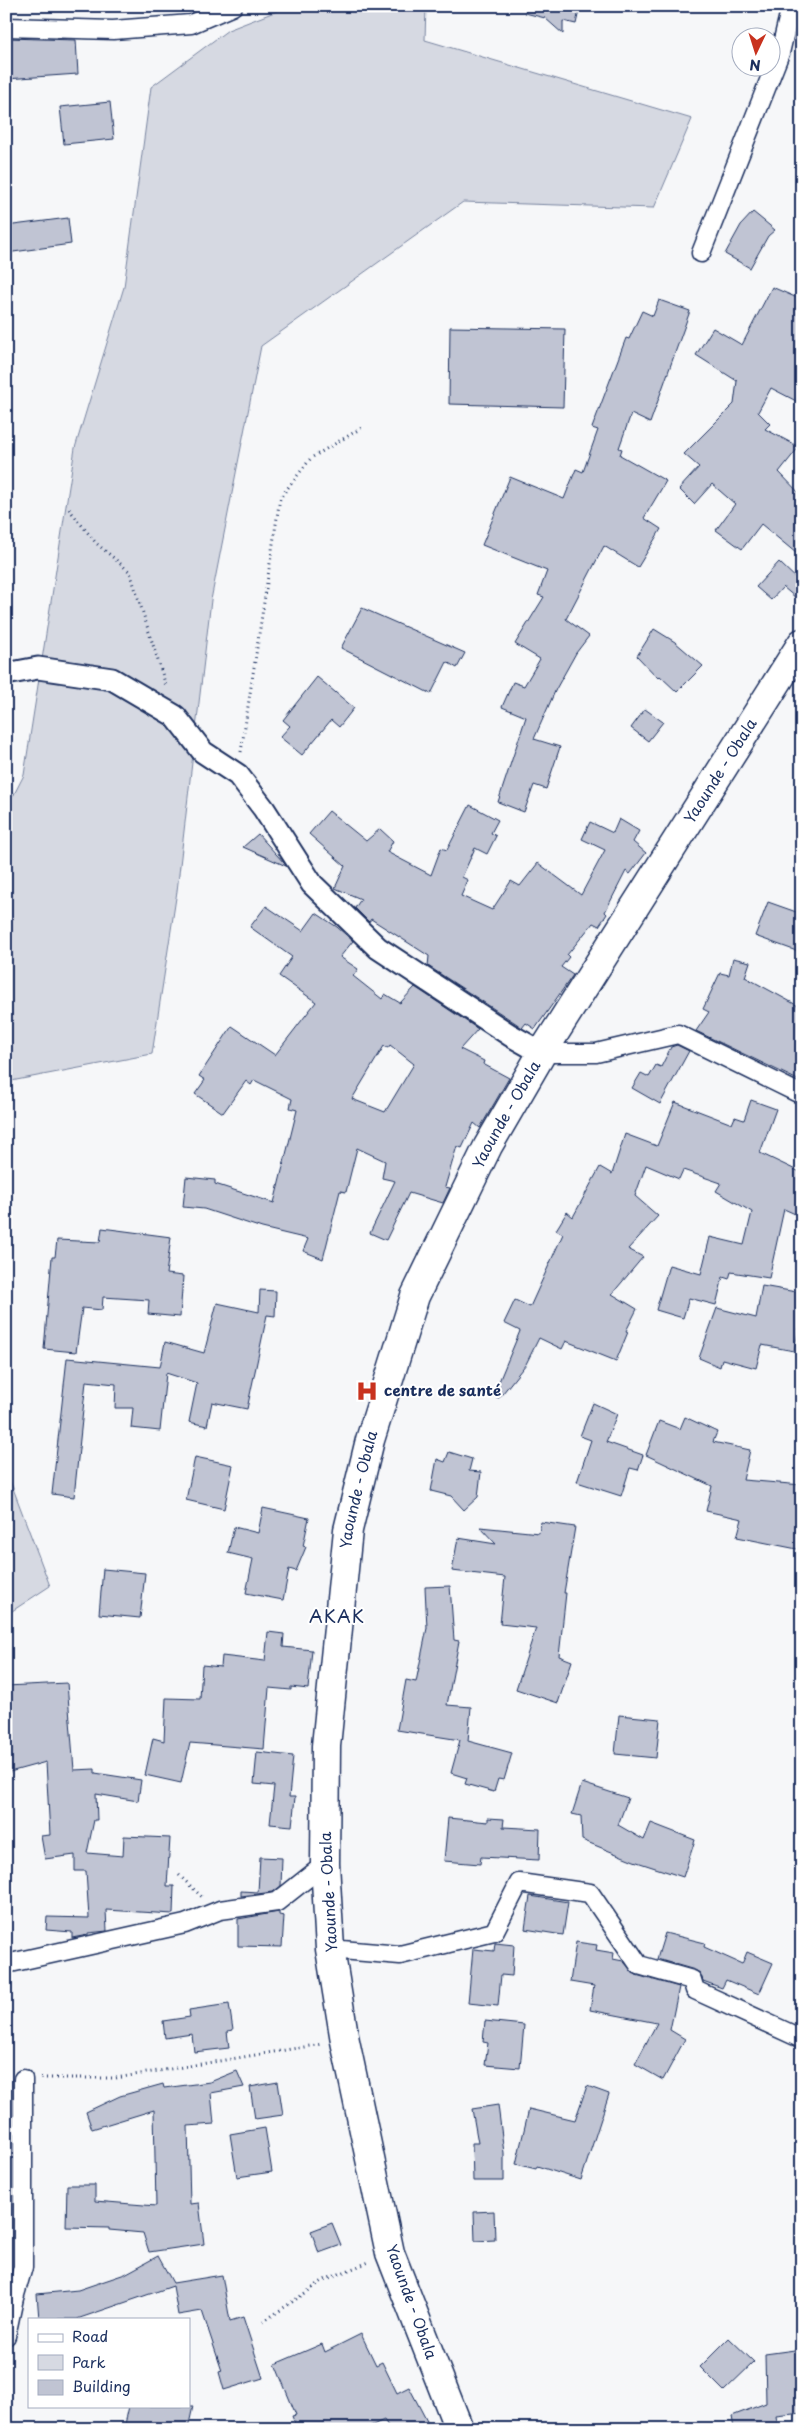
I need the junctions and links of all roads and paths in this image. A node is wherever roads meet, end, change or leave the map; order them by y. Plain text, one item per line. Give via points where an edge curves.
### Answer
1 (233, 6) edge
2 (791, 6) edge
3 (6, 27) edge
4 (701, 253) dead end
5 (363, 427) dead end
6 (69, 509) dead end
7 (802, 643) edge
8 (6, 674) edge
9 (175, 716) junction
10 (238, 775) junction
11 (542, 1053) junction
12 (802, 1093) edge
13 (325, 1864) junction
14 (179, 1875) dead end
15 (220, 1910) junction
16 (330, 1949) junction
17 (6, 1964) edge
18 (802, 2039) edge
19 (345, 2041) junction
20 (23, 2078) joint
21 (390, 2253) junction
22 (263, 2322) dead end
23 (6, 2336) edge
24 (459, 2429) edge

1 - 3 street via 190,24 113,30
2 - 4 street via 780,53
5 - 10 path via 311,458 280,498
6 - 9 path via 96,543 130,572
7 - 11 highway, Yaounde - Obala
8 - 9 street via 38,668 112,679
9 - 10 street via 203,752
10 - 11 street via 312,884 378,948 510,1036
11 - 12 street via 596,1053 678,1034 798,1094
11 - 13 highway, Yaounde - Obala via 488,1146 415,1296 370,1440 348,1530 338,1617 326,1746
13 - 15 street via 277,1902
13 - 16 highway, Yaounde - Obala
14 - 15 path
15 - 17 street via 185,1924
16 - 18 street via 400,1955 494,1932 519,1883 590,1893 639,1965 692,1980 695,1990
16 - 19 highway, Yaounde - Obala
19 - 20 path via 116,2078
19 - 21 highway, Yaounde - Obala
20 - 23 street via 23,2267
21 - 22 path via 324,2280
21 - 24 highway, Yaounde - Obala

